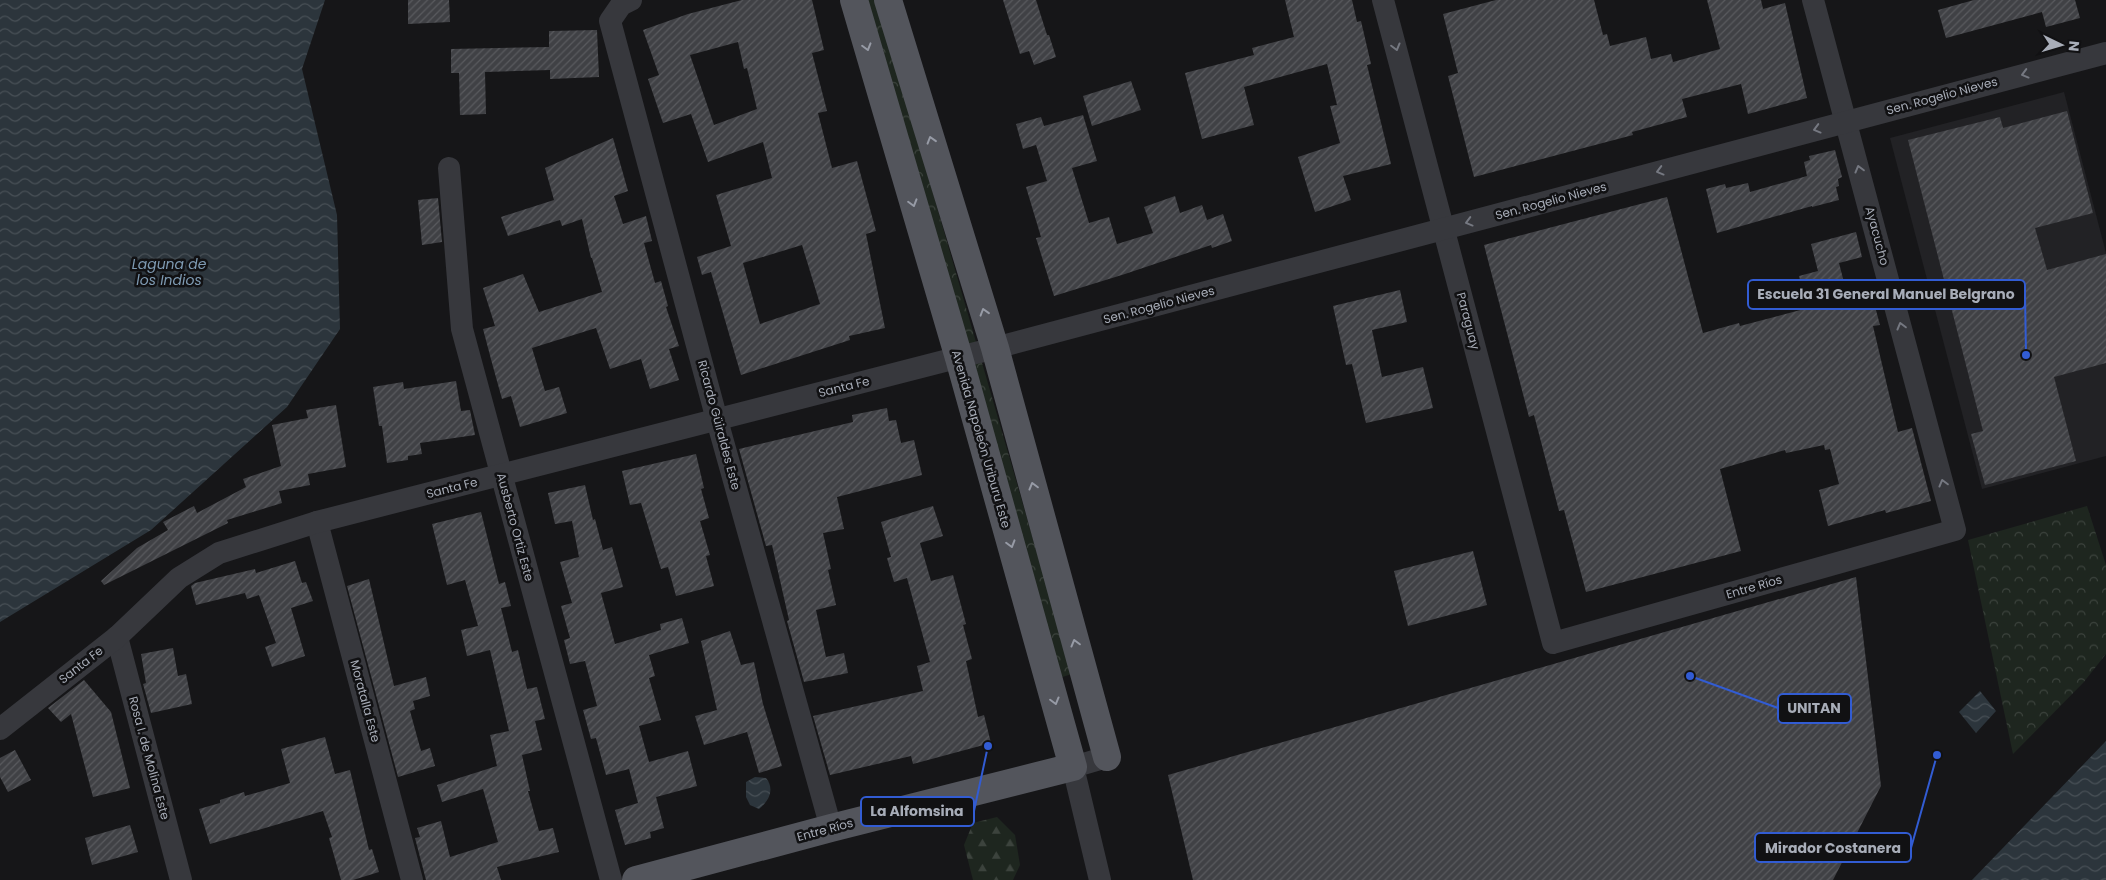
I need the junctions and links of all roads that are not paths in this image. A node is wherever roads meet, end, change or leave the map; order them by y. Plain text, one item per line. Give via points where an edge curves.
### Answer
1 (631, 0) edge
2 (854, 0) edge
3 (888, 0) edge
4 (1383, 0) edge
5 (1813, 0) edge
6 (2106, 53) edge
7 (1846, 121) junction
8 (449, 168) dead end
9 (1444, 229) junction
10 (995, 348) junction
11 (958, 358) junction
12 (717, 420) junction
13 (501, 475) junction
14 (317, 522) junction
15 (1956, 530) joint
16 (117, 637) junction
17 (1553, 643) joint
18 (0, 729) edge
19 (1107, 757) joint
20 (1073, 767) junction
21 (831, 828) junction
22 (181, 880) edge
23 (412, 880) edge
24 (611, 880) edge
25 (636, 880) edge
26 (1100, 880) edge

1 - 12 street, Ricardo Güiraldes Este via 621,5 610,21
2 -> 11 main road, Avenida Napoleón Uriburu Este
10 -> 3 main road
4 -> 9 street, Paraguay
5 - 7 street, Ayacucho
6 -> 7 street, Sen. Rogelio Nieves
7 -> 9 street, Sen. Rogelio Nieves
15 -> 7 street, Ayacucho
8 - 13 street, Ausberto Ortiz Este via 462,329
9 - 10 street, Sen. Rogelio Nieves
9 - 17 street, Paraguay
10 - 11 street, Sen. Rogelio Nieves
19 -> 10 main road
11 - 12 street, Santa Fe
11 -> 20 main road, Avenida Napoleón Uriburu Este
12 - 13 street, Santa Fe
12 - 21 street, Ricardo Güiraldes Este
13 - 14 street, Santa Fe
13 - 24 street, Ausberto Ortiz Este
14 - 16 street, Santa Fe via 219,554 179,578
14 - 23 street, Moratalla Este
15 - 17 street, Entre Ríos
16 - 18 street, Santa Fe
16 - 22 street, Rosa I. de Molina Este
19 - 20 street
20 - 21 main road, Entre Ríos
20 - 26 street, Avenida Napoleón Uriburu Este
21 - 25 main road, Entre Ríos

